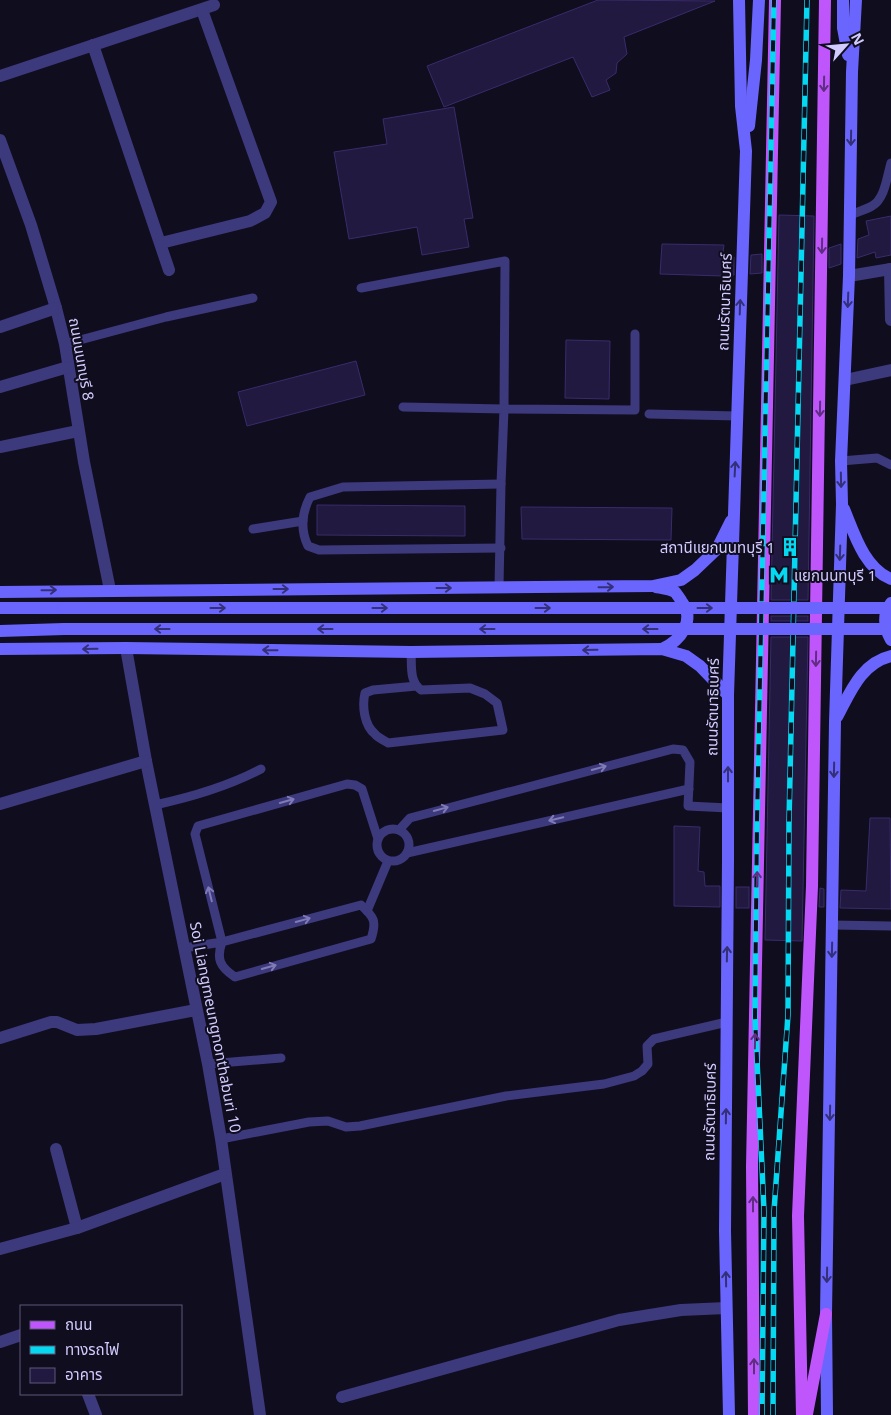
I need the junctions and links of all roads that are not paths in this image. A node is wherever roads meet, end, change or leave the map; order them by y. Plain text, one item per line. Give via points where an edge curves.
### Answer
1 (739, 0) edge
2 (759, 0) edge
3 (774, 0) edge
4 (825, 0) edge
5 (843, 0) edge
6 (856, 0) edge
7 (92, 45) junction
8 (852, 72) junction
9 (0, 76) edge
10 (1, 147) edge
11 (746, 151) junction
12 (891, 163) edge
13 (850, 215) junction
14 (161, 243) junction
15 (890, 269) edge
16 (169, 270) dead end
17 (848, 276) junction
18 (361, 288) dead end
19 (253, 298) dead end
20 (56, 308) junction
21 (891, 320) edge
22 (0, 327) edge
23 (635, 334) dead end
24 (65, 344) junction
25 (68, 367) junction
26 (891, 370) edge
27 (845, 380) junction
28 (0, 387) edge
29 (403, 407) dead end
30 (504, 408) junction
31 (649, 414) dead end
32 (737, 416) junction
33 (78, 431) junction
34 (0, 447) edge
35 (841, 461) junction
36 (891, 465) edge
37 (501, 484) junction
38 (842, 504) junction
39 (732, 518) junction
40 (303, 520) junction
41 (253, 529) dead end
42 (501, 548) junction
43 (891, 579) edge
44 (653, 586) junction
45 (499, 588) junction
46 (110, 590) junction
47 (0, 592) edge
48 (891, 603) edge
49 (0, 608) edge
50 (891, 608) edge
51 (891, 629) edge
52 (0, 631) edge
53 (891, 640) edge
54 (126, 648) junction
55 (0, 649) edge
56 (662, 649) junction
57 (412, 652) junction
58 (891, 656) edge
59 (417, 686) junction
60 (728, 695) junction
61 (835, 722) junction
62 (146, 761) junction
63 (261, 769) dead end
64 (689, 789) junction
65 (0, 804) edge
66 (155, 805) junction
67 (728, 808) junction
68 (400, 830) junction
69 (378, 839) junction
70 (408, 853) junction
71 (388, 861) junction
72 (367, 911) junction
73 (833, 925) junction
74 (891, 926) edge
75 (222, 942) junction
76 (184, 948) junction
77 (196, 1010) junction
78 (726, 1022) junction
79 (0, 1038) edge
80 (281, 1058) dead end
81 (208, 1064) junction
82 (221, 1139) junction
83 (56, 1149) dead end
84 (225, 1174) junction
85 (77, 1228) junction
86 (0, 1249) edge
87 (726, 1308) junction
88 (826, 1314) junction
89 (20, 1335) edge
90 (0, 1342) edge
91 (88, 1395) edge
92 (342, 1397) dead end
93 (96, 1415) edge
94 (260, 1415) edge
95 (729, 1415) edge
96 (754, 1415) edge
97 (802, 1415) edge
98 (807, 1415) edge
99 (827, 1415) edge

1 - 11 main road, ถนนรัตนาธิเบศร์ via 741,106
2 - 11 main road
96 -> 3 main road via 752,1157
4 -> 97 main road via 812,886 798,1216
5 - 8 main road
6 - 8 main road
7 - 9 street
7 - 14 street
7 - 14 street via 208,7 271,202 265,213 250,221
8 -> 13 main road
10 - 20 street, ถนนนนทบุรี 8 via 31,225
32 -> 11 main road, ถนนรัตนาธิเบศร์
12 - 13 lane via 878,202
13 - 17 main road
14 - 16 street
15 - 17 street
15 - 21 street
17 -> 27 main road
18 - 30 lane via 505,261
19 - 24 lane
20 - 22 street
20 - 24 street, ถนนนนทบุรี 8
23 - 30 lane via 635,410
24 - 25 street, ถนนนนทบุรี 8
25 - 28 street
25 - 33 street, ถนนนนทบุรี 8
26 - 27 street
27 - 35 main road
29 - 30 lane
30 - 37 lane
31 - 32 lane
39 -> 32 main road, ถนนรัตนาธิเบศร์
33 - 34 street
33 - 46 street, ถนนนนทบุรี 8
35 - 36 lane via 876,458
35 -> 38 main road
37 - 40 lane via 342,488 310,497 304,508
37 - 42 lane
38 - 43 main road via 860,547 871,564
38 -> 61 main road
39 - 44 main road via 717,549 695,570 680,580
39 - 60 main road, ถนนรัตนาธิเบศร์
40 - 41 lane
40 - 42 lane via 308,546 319,550
42 - 45 lane
45 -> 44 main road
44 - 56 main road via 675,592 685,606 687,620 683,634
46 -> 45 main road
47 -> 46 main road
48 - 53 main road via 884,612 885,628
49 -> 50 main road, bridge
51 -> 52 main road, bridge
54 -> 55 main road
57 -> 54 main road
54 - 62 street, Soi Liangmeungnonthaburi 10
56 -> 57 main road
56 - 60 main road via 686,656
57 - 59 lane via 413,680
58 - 61 main road via 869,667 857,680
59 - 59 lane via 365,693 366,723 374,734 388,743 503,730 497,703 485,694 470,688 422,690
67 -> 60 main road, ถนนรัตนาธิเบศร์
61 -> 73 main road
62 - 65 street
62 - 66 street, Soi Liangmeungnonthaburi 10
63 - 66 lane via 219,788
64 - 67 lane via 688,806
68 -> 64 lane via 410,818 673,749 683,750 690,762
64 -> 70 lane
66 - 76 street, Soi Liangmeungnonthaburi 10
78 -> 67 main road, ถนนรัตนาธิเบศร์
68 - 69 lane via 390,829
68 - 70 lane via 410,843
69 - 71 lane via 378,849
75 -> 69 lane via 195,834 198,826 347,784 362,790
70 - 71 lane via 399,860
71 - 72 lane
75 -> 72 lane via 361,905
75 -> 72 lane via 218,954 224,969 235,977 371,939 375,927 372,915
73 - 74 lane
73 -> 88 main road
75 - 76 lane
76 - 77 street, Soi Liangmeungnonthaburi 10
77 - 79 street via 96,1029 77,1030 52,1022
77 - 81 street, Soi Liangmeungnonthaburi 10
78 - 82 lane via 654,1039 647,1046 646,1068 634,1076 604,1084 506,1096 360,1126 309,1122
87 -> 78 main road, ถนนรัตนาธิเบศร์
80 - 81 lane
81 - 82 street, Soi Liangmeungnonthaburi 10
82 - 84 street, Soi Liangmeungnonthaburi 10
83 - 85 street
84 - 85 street
84 - 94 street, Soi Liangmeungnonthaburi 10
85 - 86 street
87 - 92 street via 681,1310 619,1320
87 - 95 main road, ถนนรัตนาธิเบศร์
88 - 98 main road
88 - 99 main road
89 - 90 street
91 - 93 street

